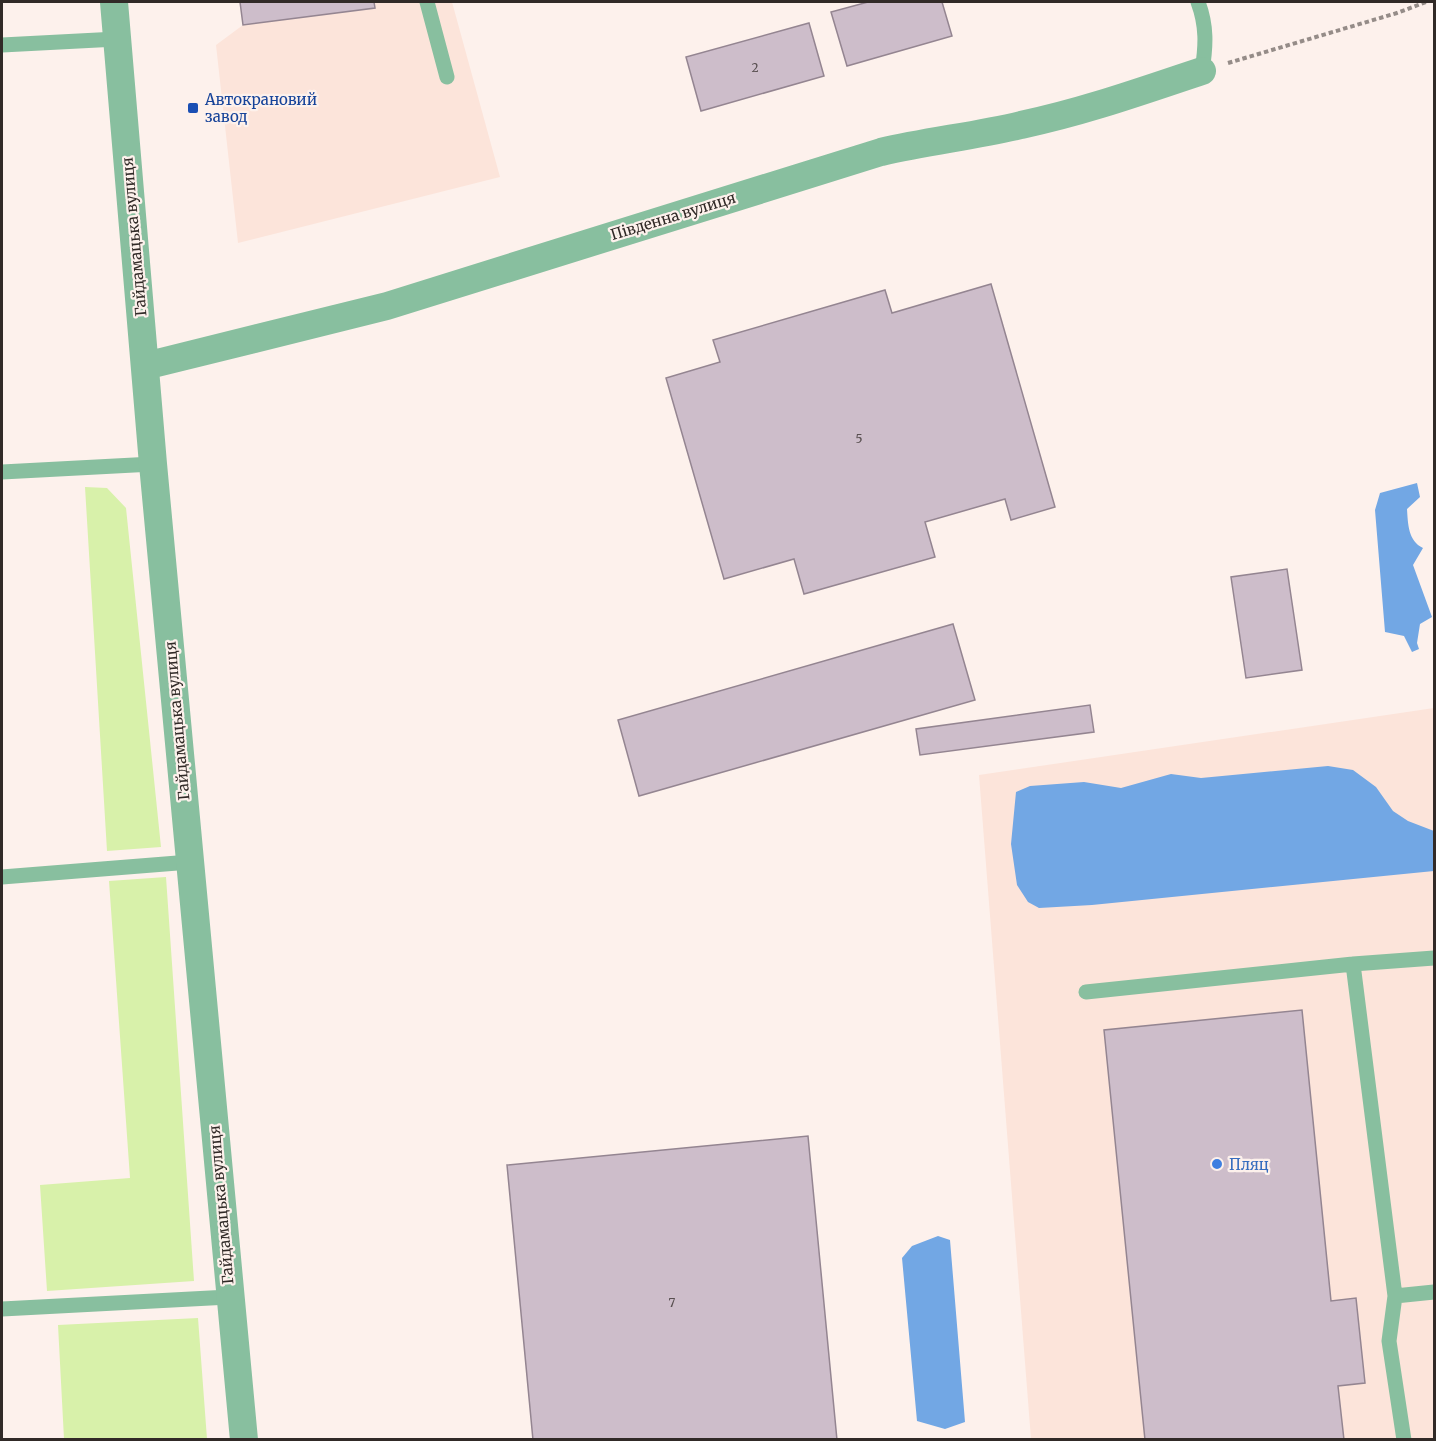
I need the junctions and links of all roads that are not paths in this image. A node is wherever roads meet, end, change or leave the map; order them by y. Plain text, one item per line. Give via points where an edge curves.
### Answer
1 (114, 2) edge
2 (427, 2) edge
3 (1198, 2) edge
4 (117, 39) junction
5 (2, 45) edge
6 (1202, 71) joint
7 (447, 77) dead end
8 (145, 366) junction
9 (153, 464) junction
10 (2, 472) edge
11 (189, 862) junction
12 (2, 877) edge
13 (1434, 958) edge
14 (1353, 964) junction
15 (1086, 992) dead end
16 (1434, 1292) edge
17 (1395, 1296) junction
18 (229, 1297) junction
19 (2, 1309) edge
20 (244, 1440) edge
21 (1404, 1440) edge

1 - 4 street, Гайдамацька вулиця
2 - 7 lane
3 - 6 lane via 1204,18 1206,47
4 - 5 lane
4 - 8 street, Гайдамацька вулиця
6 - 8 street, Південна вулиця via 1021,126 881,152 378,309
8 - 9 street, Гайдамацька вулиця
9 - 10 lane
9 - 11 street, Гайдамацька вулиця
11 - 12 lane
11 - 18 street, Гайдамацька вулиця
13 - 14 lane
14 - 15 lane
14 - 17 lane
16 - 17 lane
17 - 21 lane via 1389,1341
18 - 19 lane
18 - 20 street, Гайдамацька вулиця

